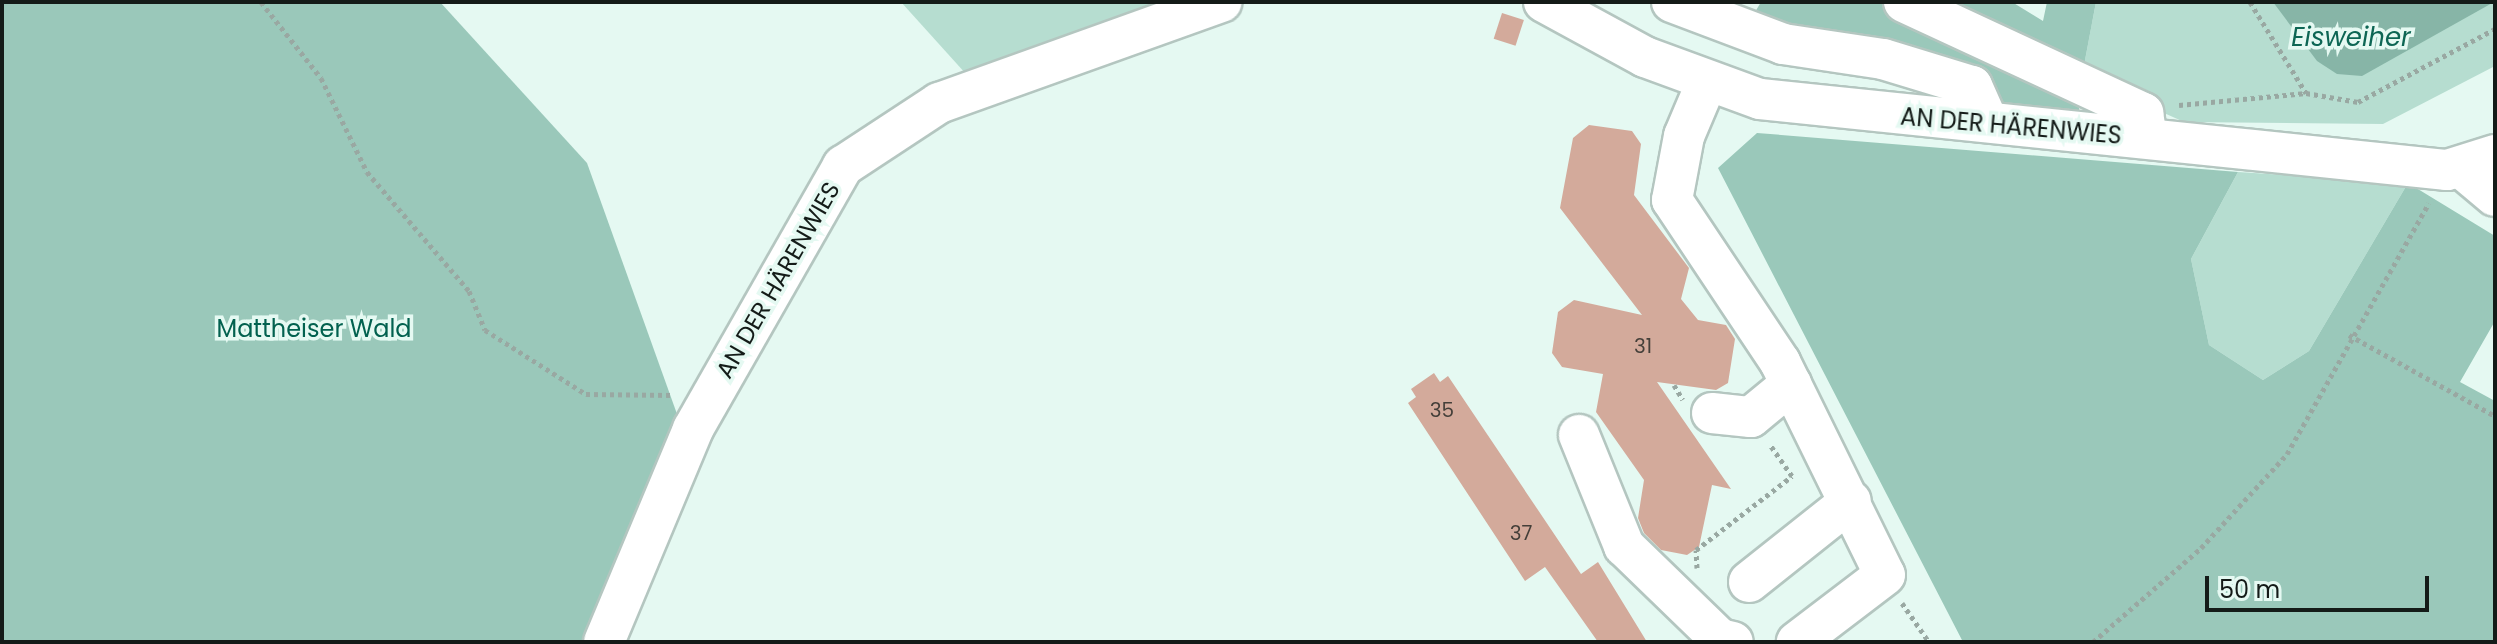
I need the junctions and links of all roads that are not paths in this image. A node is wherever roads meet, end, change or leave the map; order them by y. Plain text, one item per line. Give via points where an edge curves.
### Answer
1 (1221, 2) edge
2 (1672, 2) edge
3 (1904, 2) edge
4 (1558, 6) edge
5 (1706, 84) junction
6 (1988, 122) junction
7 (2145, 125) junction
8 (2469, 165) edge
9 (2495, 196) edge
10 (1791, 384) junction
11 (1712, 413) dead end
12 (1579, 435) dead end
13 (1851, 501) junction
14 (1749, 582) dead end
15 (1723, 641) edge
16 (604, 642) edge
17 (1797, 642) edge

1 - 16 street, AN DER HÄRENWIES via 939,103 843,166 717,387
2 - 6 street via 1783,44 1883,59 1972,86
3 - 7 street
4 - 5 street, AN DER HÄRENWIES
5 - 6 street, AN DER HÄRENWIES via 1876,116
5 - 10 street via 1684,136 1672,200
6 - 7 street, AN DER HÄRENWIES
7 - 8 street, AN DER HÄRENWIES
8 - 9 street
10 - 11 street via 1751,417
10 - 13 street
12 - 15 street via 1624,546
13 - 14 street
13 - 17 street via 1885,575

